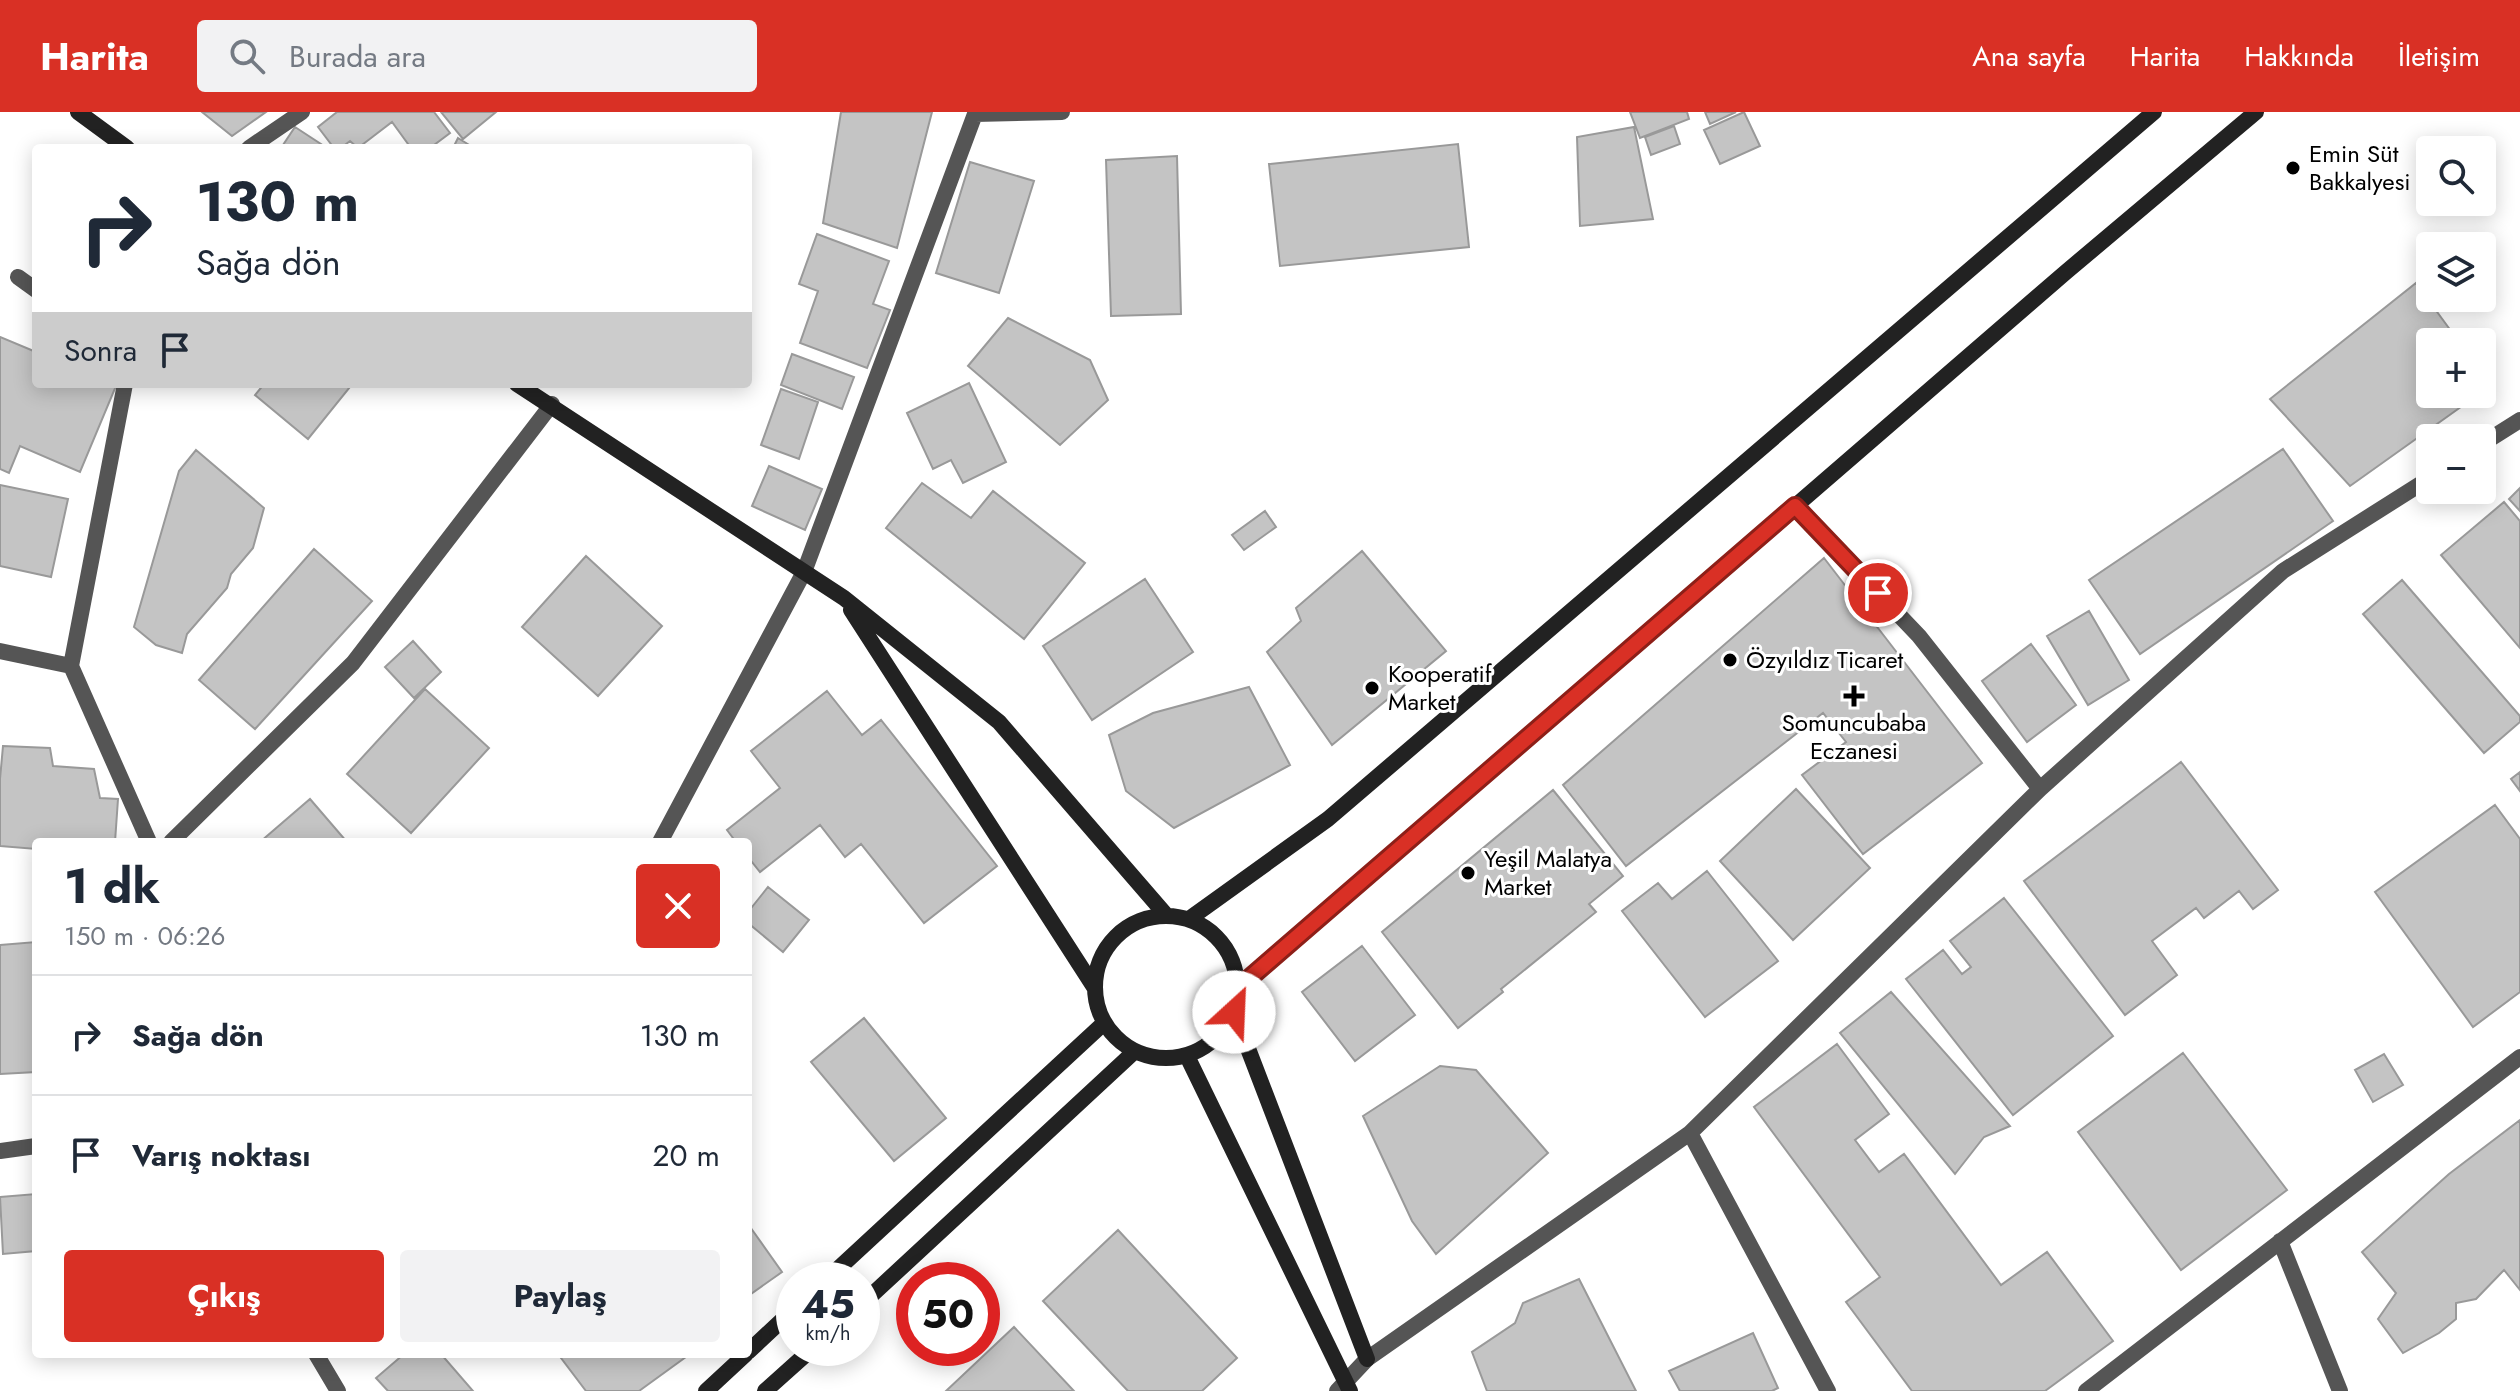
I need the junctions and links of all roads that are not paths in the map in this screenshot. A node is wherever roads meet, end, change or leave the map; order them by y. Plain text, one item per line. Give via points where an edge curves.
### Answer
1 (78, 112) edge
2 (302, 112) edge
3 (1062, 112) edge
4 (2154, 112) edge
5 (2256, 112) edge
6 (975, 113) edge
7 (122, 144) edge
8 (255, 144) edge
9 (18, 277) dead end
10 (32, 287) edge
11 (124, 388) edge
12 (524, 388) edge
13 (552, 404) junction
14 (2520, 420) edge
15 (2496, 435) edge
16 (2416, 487) edge
17 (1795, 506) junction
18 (804, 572) junction
19 (844, 598) junction
20 (0, 651) edge
21 (71, 666) junction
22 (2040, 789) junction
23 (147, 838) edge
24 (175, 838) edge
25 (662, 838) edge
26 (1166, 915) junction
27 (1189, 919) junction
28 (1094, 987) junction
29 (1238, 988) junction
30 (1234, 1012) junction
31 (1104, 1023) junction
32 (1134, 1052) junction
33 (1187, 1056) junction
34 (2520, 1057) edge
35 (1690, 1133) junction
36 (32, 1147) edge
37 (0, 1151) edge
38 (2280, 1241) junction
39 (845, 1262) edge
40 (880, 1287) edge
41 (776, 1326) edge
42 (752, 1348) edge
43 (318, 1358) edge
44 (742, 1358) edge
45 (1367, 1359) junction
46 (793, 1366) edge
47 (1344, 1388) edge
48 (338, 1391) edge
49 (706, 1391) edge
50 (765, 1391) edge
51 (1828, 1391) edge
52 (2086, 1391) edge
53 (2340, 1391) edge

1 - 7 main road
2 - 8 street
3 - 6 street
4 - 27 main road via 1328,819
5 - 17 main road
6 - 18 street
9 - 10 street
11 - 21 street
12 - 13 main road
13 - 18 main road
13 - 24 street via 353,663
14 - 15 street
16 - 22 street via 2283,571
17 - 22 street via 1919,636
17 - 29 main road
18 - 19 main road
18 - 25 street
19 - 26 main road via 999,722
19 - 28 main road
20 - 21 street
21 - 23 street
22 - 35 street
26 - 27 main road
26 - 28 main road via 1144,919 1108,944
27 - 29 main road via 1225,946
28 - 31 main road
29 - 30 main road
30 - 33 main road via 1222,1033
30 - 45 main road
31 - 32 main road
31 - 39 main road
32 - 33 main road via 1157,1059
32 - 40 main road
33 - 47 main road
34 - 38 street
35 - 45 street
35 - 51 street
36 - 37 street
38 - 52 street
38 - 53 street
41 - 42 main road
43 - 48 street
44 - 49 main road
45 - 47 street
46 - 50 main road

